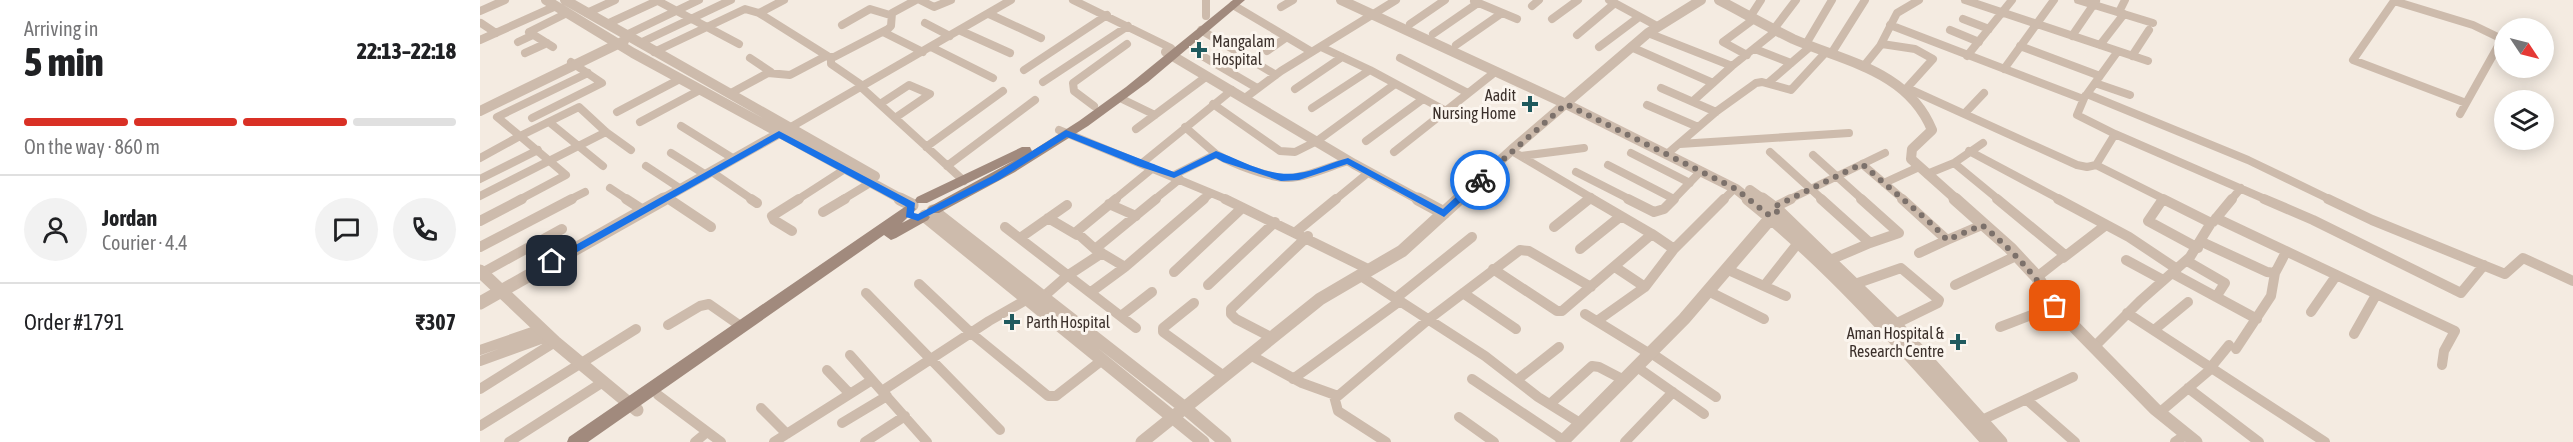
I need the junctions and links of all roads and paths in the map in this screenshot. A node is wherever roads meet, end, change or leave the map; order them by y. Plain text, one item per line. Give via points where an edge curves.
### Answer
1 (505, 0) edge
2 (615, 0) edge
3 (659, 0) edge
4 (699, 0) edge
5 (731, 0) edge
6 (784, 0) edge
7 (918, 0) edge
8 (951, 0) edge
9 (1011, 0) edge
10 (1073, 0) edge
11 (1206, 0) edge
12 (1293, 0) edge
13 (1341, 0) edge
14 (1358, 0) edge
15 (1396, 0) edge
16 (1445, 0) edge
17 (1539, 0) edge
18 (1578, 0) edge
19 (1701, 0) edge
20 (1719, 0) edge
21 (1761, 0) edge
22 (1796, 0) edge
23 (1832, 0) edge
24 (1865, 0) edge
25 (1919, 0) edge
26 (1965, 0) edge
27 (2012, 0) edge
28 (2054, 0) edge
29 (2078, 0) edge
30 (2125, 0) edge
31 (1475, 1) edge
32 (556, 2) edge
33 (1234, 2) edge
34 (1612, 2) edge
35 (1980, 2) edge
36 (2095, 2) edge
37 (1732, 3) edge
38 (1532, 6) dead end
39 (1281, 8) dead end
40 (480, 11) edge
41 (677, 11) junction
42 (567, 13) junction
43 (587, 13) junction
44 (759, 13) junction
45 (1377, 13) junction
46 (1502, 13) junction
47 (2003, 13) junction
48 (2122, 13) junction
49 (988, 14) junction
50 (890, 15) junction
51 (1107, 15) junction
52 (1206, 16) junction
53 (1639, 17) junction
54 (1752, 18) junction
55 (690, 19) junction
56 (1517, 19) dead end
57 (1552, 19) dead end
58 (1963, 20) dead end
59 (481, 23) edge
60 (926, 23) dead end
61 (607, 24) junction
62 (1410, 24) junction
63 (2036, 24) junction
64 (842, 25) dead end
65 (1890, 25) junction
66 (1128, 26) junction
67 (705, 27) junction
68 (1652, 29) junction
69 (1776, 29) junction
70 (1989, 29) junction
71 (961, 30) junction
72 (1201, 30) junction
73 (1950, 30) dead end
74 (883, 32) junction
75 (496, 33) junction
76 (1433, 34) junction
77 (1576, 34) dead end
78 (532, 35) junction
79 (950, 36) junction
80 (2072, 36) junction
81 (1287, 37) junction
82 (1041, 38) dead end
83 (625, 39) junction
84 (480, 40) edge
85 (518, 42) dead end
86 (1979, 42) junction
87 (739, 44) dead end
88 (1127, 44) dead end
89 (1882, 44) junction
90 (1456, 45) junction
91 (1808, 45) junction
92 (2100, 45) junction
93 (2020, 46) junction
94 (931, 47) junction
95 (1321, 47) junction
96 (1599, 47) dead end
97 (1631, 47) junction
98 (1755, 49) junction
99 (1267, 51) dead end
100 (2118, 51) junction
101 (654, 52) junction
102 (923, 52) junction
103 (1170, 52) junction
104 (1312, 52) junction
105 (1010, 53) dead end
106 (1829, 53) junction
107 (525, 54) dead end
108 (1748, 55) junction
109 (829, 56) junction
110 (1967, 56) junction
111 (2132, 56) junction
112 (1204, 57) dead end
113 (1342, 57) junction
114 (750, 58) dead end
115 (1401, 58) dead end
116 (2148, 61) dead end
117 (573, 63) junction
118 (1791, 63) junction
119 (1732, 66) junction
120 (1863, 67) junction
121 (2004, 69) junction
122 (1024, 70) dead end
123 (1370, 70) junction
124 (771, 72) junction
125 (1495, 72) junction
126 (588, 73) junction
127 (1276, 75) junction
128 (1207, 76) junction
129 (993, 78) dead end
130 (680, 79) junction
131 (2097, 79) junction
132 (1043, 82) dead end
133 (1713, 83) junction
134 (1768, 83) junction
135 (1395, 84) junction
136 (862, 86) junction
137 (1257, 88) junction
138 (1661, 88) dead end
139 (1295, 89) dead end
140 (1906, 89) junction
141 (700, 90) junction
142 (1232, 90) junction
143 (1003, 91) dead end
144 (731, 93) junction
145 (1468, 93) junction
146 (1984, 93) dead end
147 (2130, 95) dead end
148 (2085, 96) junction
149 (1120, 98) junction
150 (1245, 98) junction
151 (1423, 99) junction
152 (1035, 100) dead end
153 (1693, 101) junction
154 (1569, 102) junction
155 (2466, 103) junction
156 (880, 104) junction
157 (1213, 104) junction
158 (1647, 105) dead end
159 (1094, 106) junction
160 (482, 108) edge
161 (1312, 108) dead end
162 (1446, 111) junction
163 (617, 112) dead end
164 (1716, 112) junction
165 (1965, 113) junction
166 (2460, 114) dead end
167 (1155, 115) junction
168 (497, 117) junction
169 (532, 118) dead end
170 (895, 118) junction
171 (549, 122) junction
172 (640, 122) dead end
173 (681, 126) dead end
174 (791, 127) junction
175 (1185, 127) junction
176 (1698, 127) junction
177 (1136, 129) dead end
178 (606, 132) junction
179 (1063, 132) junction
180 (1849, 133) dead end
181 (779, 134) junction
182 (2115, 135) junction
183 (520, 136) junction
184 (1317, 141) junction
185 (1366, 141) dead end
186 (1983, 143) dead end
187 (579, 146) junction
188 (926, 147) junction
189 (1584, 148) dead end
190 (1674, 149) junction
191 (538, 150) junction
192 (631, 150) dead end
193 (1969, 151) junction
194 (1394, 152) dead end
195 (1770, 152) dead end
196 (671, 153) dead end
197 (1516, 153) junction
198 (1631, 153) dead end
199 (1885, 153) dead end
200 (1216, 154) junction
201 (1813, 155) dead end
202 (480, 157) edge
203 (734, 159) junction
204 (551, 160) junction
205 (1348, 161) junction
206 (1954, 163) junction
207 (1141, 164) junction
208 (1862, 164) junction
209 (1608, 165) dead end
210 (2096, 165) junction
211 (603, 166) dead end
212 (646, 166) dead end
213 (947, 166) junction
214 (1153, 168) junction
215 (845, 169) junction
216 (1923, 170) junction
217 (1701, 171) junction
218 (1369, 172) junction
219 (1576, 172) dead end
220 (709, 173) junction
221 (1835, 175) junction
222 (1177, 177) junction
223 (480, 179) edge
224 (964, 181) junction
225 (870, 183) junction
226 (1690, 183) junction
227 (1884, 183) junction
228 (610, 188) dead end
229 (1735, 188) junction
230 (1810, 188) junction
231 (2241, 188) junction
232 (681, 189) junction
233 (585, 192) dead end
234 (1211, 194) junction
235 (480, 196) edge
236 (667, 197) junction
237 (1590, 197) junction
238 (1674, 199) junction
239 (2163, 199) junction
240 (757, 203) dead end
241 (915, 204) junction
242 (1108, 204) junction
243 (1067, 205) dead end
244 (1242, 208) junction
245 (643, 210) junction
246 (1774, 211) junction
247 (824, 212) dead end
248 (928, 213) junction
249 (1444, 213) junction
250 (1136, 216) junction
251 (1621, 216) junction
252 (1048, 218) junction
253 (480, 221) edge
254 (2214, 221) junction
255 (1275, 222) junction
256 (1982, 225) junction
257 (2106, 225) junction
258 (711, 227) dead end
259 (1005, 227) dead end
260 (1554, 227) dead end
261 (562, 229) dead end
262 (792, 231) dead end
263 (1297, 231) junction
264 (1652, 234) junction
265 (1077, 235) junction
266 (1308, 236) junction
267 (1472, 237) dead end
268 (1020, 238) junction
269 (1947, 240) junction
270 (1798, 243) junction
271 (1870, 243) junction
272 (2200, 245) junction
273 (480, 246) edge
274 (1581, 249) dead end
275 (1674, 249) junction
276 (1099, 251) junction
277 (2286, 252) junction
278 (1919, 253) dead end
279 (2016, 256) junction
280 (1830, 260) junction
281 (2126, 260) dead end
282 (2187, 261) junction
283 (2484, 265) junction
284 (1125, 267) junction
285 (1615, 267) junction
286 (1492, 269) junction
287 (1726, 269) junction
288 (2175, 271) junction
289 (481, 272) edge
290 (1174, 272) dead end
291 (1365, 273) junction
292 (2275, 273) junction
293 (1068, 276) junction
294 (2336, 276) junction
295 (2037, 277) junction
296 (2163, 280) junction
297 (2573, 281) edge
298 (919, 284) dead end
299 (1855, 284) junction
300 (1208, 285) dead end
301 (1955, 285) dead end
302 (1764, 286) junction
303 (1591, 287) junction
304 (1645, 287) junction
305 (501, 291) junction
306 (1708, 291) junction
307 (1091, 292) junction
308 (1152, 292) dead end
309 (866, 293) dead end
310 (1463, 293) junction
311 (2376, 295) junction
312 (1786, 296) dead end
313 (1043, 297) junction
314 (2216, 297) junction
315 (1398, 299) junction
316 (1026, 300) junction
317 (2188, 302) dead end
318 (480, 303) edge
319 (1194, 303) dead end
320 (2055, 306) junction
321 (2311, 312) dead end
322 (2127, 313) junction
323 (1585, 314) dead end
324 (1121, 316) junction
325 (1429, 319) junction
326 (1764, 319) dead end
327 (2257, 319) junction
328 (1597, 321) junction
329 (1895, 324) junction
330 (668, 326) dead end
331 (742, 327) junction
332 (2000, 327) dead end
333 (1136, 328) dead end
334 (636, 329) dead end
335 (1516, 329) dead end
336 (2154, 330) junction
337 (971, 333) junction
338 (2354, 334) dead end
339 (548, 336) junction
340 (1271, 337) junction
341 (1559, 346) dead end
342 (2094, 347) junction
343 (480, 350) edge
344 (1650, 353) junction
345 (850, 355) dead end
346 (1250, 355) junction
347 (480, 361) edge
348 (931, 361) junction
349 (1101, 361) junction
350 (580, 363) junction
351 (2442, 365) dead end
352 (1637, 367) junction
353 (2211, 368) junction
354 (827, 370) dead end
355 (1224, 376) junction
356 (2073, 376) dead end
357 (1293, 379) junction
358 (1472, 379) dead end
359 (872, 380) junction
360 (1517, 380) junction
361 (1624, 380) junction
362 (603, 382) junction
363 (2188, 388) junction
364 (480, 389) edge
365 (1673, 392) junction
366 (850, 394) junction
367 (885, 394) junction
368 (658, 395) junction
369 (1334, 396) junction
370 (1716, 397) dead end
371 (2027, 400) junction
372 (1550, 404) junction
373 (634, 407) junction
374 (761, 408) dead end
375 (1185, 408) junction
376 (2159, 412) junction
377 (1704, 414) dead end
378 (905, 416) junction
379 (1459, 417) dead end
380 (1173, 418) junction
381 (1982, 420) junction
382 (842, 423) dead end
383 (1580, 423) junction
384 (480, 426) edge
385 (999, 430) dead end
386 (707, 432) junction
387 (787, 434) junction
388 (2192, 438) edge
389 (1562, 441) edge
390 (509, 442) edge
391 (575, 442) edge
392 (591, 442) edge
393 (695, 442) edge
394 (721, 442) edge
395 (774, 442) edge
396 (865, 442) edge
397 (927, 442) edge
398 (1142, 442) edge
399 (1203, 442) edge
400 (1225, 442) edge
401 (1386, 442) edge
402 (1494, 442) edge
403 (1625, 442) edge
404 (1988, 442) edge
405 (2001, 442) edge
406 (2075, 442) edge
407 (2175, 442) edge
408 (2259, 442) edge
409 (2325, 442) edge

1 - 40 street
2 - 43 street
3 - 41 street
3 - 61 street
4 - 41 street
5 - 55 street
6 - 44 street
7 - 8 street via 934,7
7 - 50 street
9 - 49 street
10 - 51 street
11 - 52 street
12 - 39 street
13 - 45 street
14 - 45 street
15 - 45 street
16 - 62 street
17 - 38 street
18 - 57 street
19 - 68 street
20 - 37 street
21 - 54 street
22 - 69 street
23 - 91 street
24 - 106 street
25 - 65 street via 1897,13
26 - 35 street
27 - 47 street
28 - 63 street
29 - 36 street
30 - 48 street
31 - 46 street
31 - 76 street
32 - 42 street
32 - 43 street
32 - 75 street
33 - 52 main road
33 - 72 main road
33 - 81 street
34 - 53 street
34 - 77 street
35 - 47 street
36 - 48 street
36 - 80 street
37 - 54 street
41 - 55 street
41 - 83 street
42 - 78 street via 530,30
42 - 83 street
43 - 61 street
44 - 67 street via 740,10
44 - 109 street
45 - 62 street
45 - 95 street
45 - 125 street
46 - 56 street
46 - 90 street
47 - 63 street
47 - 70 street
48 - 92 street
48 - 111 street via 2151,26
49 - 71 street
49 - 82 street
50 - 64 street via 870,9
50 - 74 street via 891,26
51 - 66 street
51 - 122 street
52 - 103 main road
53 - 68 street
53 - 96 street
54 - 69 street
54 - 108 street via 1723,42
55 - 67 street
55 - 83 street
58 - 70 street
59 - 75 street
60 - 79 street
61 - 83 street
62 - 76 street
63 - 80 street
63 - 93 street
65 - 89 street
65 - 110 street
66 - 103 street
66 - 132 street
67 - 87 street
67 - 101 street
68 - 97 street
68 - 119 street
69 - 91 street
69 - 98 street
70 - 86 street
71 - 79 street
71 - 105 street
72 - 103 main road
72 - 127 street
73 - 86 street
74 - 102 street
74 - 109 street
75 - 84 street
76 - 90 street
78 - 85 street
78 - 107 street via 550,45
79 - 94 street
80 - 92 street
81 - 99 street
81 - 104 street
83 - 101 street
83 - 117 street
83 - 130 street
86 - 110 street
88 - 159 street via 1073,83 1074,92
89 - 120 street
89 - 140 street via 1915,49 1933,59
90 - 154 street
91 - 106 street
91 - 118 street
92 - 100 street
93 - 121 street
93 - 131 street
94 - 102 street
94 - 129 street
95 - 104 street
95 - 113 street
97 - 133 street
97 - 154 street
98 - 108 street
98 - 118 street
100 - 111 street
100 - 131 street
101 - 144 street
102 - 136 street
103 - 128 street
103 - 149 main road
103 - 159 main road
104 - 127 street
106 - 120 street
106 - 134 street via 1791,90
108 - 119 street
109 - 124 street via 790,75
109 - 136 street via 831,64
110 - 121 street
111 - 116 street
112 - 137 street
113 - 123 street
113 - 139 street
114 - 124 street
115 - 145 street
117 - 126 street
117 - 160 street
118 - 134 street
119 - 133 street
120 - 140 street
121 - 148 street
123 - 135 street
123 - 161 street
124 - 144 street
125 - 145 street
125 - 154 street
126 - 168 street
126 - 169 street via 602,83
127 - 137 street
128 - 142 street
128 - 167 street
130 - 141 street
130 - 163 street
131 - 147 street
131 - 148 street
133 - 153 street
134 - 164 street via 1756,83
135 - 151 street
135 - 184 street
136 - 156 street
136 - 174 street
137 - 150 street
138 - 153 street
140 - 165 street
140 - 216 street via 1926,114 1932,130 1910,152 1911,159
141 - 172 street
141 - 181 street
142 - 150 street
142 - 157 street
143 - 188 street
144 - 174 street
145 - 162 street
146 - 165 street
148 - 182 street via 2077,115
148 - 283 street via 2248,160 2372,220
149 - 167 street
149 - 179 main road
150 - 184 street
151 - 162 street
151 - 185 street
152 - 213 street
153 - 164 street
154 - 190 street
154 - 197 street
155 - 155 street via 2502,39 2394,1 2353,60
155 - 166 street
156 - 170 street
156 - 170 street via 911,85 930,94
157 - 175 street
157 - 184 street via 1280,151 1295,152
158 - 176 street
159 - 179 main road
160 - 168 street
162 - 194 street
164 - 176 street
165 - 210 street via 2078,165
167 - 177 street
168 - 183 street
170 - 188 street
171 - 178 street via 579,107
171 - 183 street
171 - 187 street
173 - 203 street
174 - 181 street
174 - 241 street
175 - 200 street
175 - 207 street
176 - 190 street
178 - 187 street
178 - 192 street
179 - 207 street
179 - 224 main road
179 - 248 main road via 996,178
180 - 190 street
181 - 203 street
181 - 215 street
182 - 210 street
182 - 231 street
183 - 191 street
183 - 202 street
184 - 205 street
186 - 193 street
187 - 204 street
187 - 211 street
188 - 213 street
189 - 197 street
190 - 217 street
190 - 246 street via 1738,182
191 - 204 street
191 - 223 street
193 - 206 street
193 - 257 street
195 - 230 street
196 - 220 street
197 - 237 street
197 - 249 street
198 - 226 street
199 - 208 street
200 - 205 street via 1281,177 1299,176
200 - 222 street
201 - 221 street
203 - 220 street
204 - 235 street
204 - 253 street via 566,175
205 - 218 street
206 - 216 street
206 - 295 street via 2066,255
207 - 214 street
208 - 221 street
208 - 227 street
209 - 238 street
210 - 239 street
212 - 232 street
213 - 224 street
214 - 222 street
214 - 242 street
215 - 225 street
215 - 262 street via 772,216
216 - 227 street
216 - 256 street
217 - 226 street
217 - 229 street
218 - 249 street
218 - 263 street
219 - 238 street via 1654,212
220 - 232 street
220 - 240 street
221 - 230 street
221 - 271 street via 1899,233
222 - 234 street
222 - 250 street
224 - 241 main road
225 - 241 street
225 - 247 street
226 - 238 street
227 - 269 street
228 - 245 street
229 - 246 street
229 - 275 street
230 - 246 street
230 - 271 street
231 - 254 street
231 - 283 street via 2461,293
232 - 236 street
233 - 273 street
234 - 244 street
234 - 284 street
236 - 245 street
236 - 258 street
237 - 251 street
237 - 260 street
239 - 254 street
239 - 272 street via 2148,221
241 - 248 main road via 911,216
241 - 248 main road via 933,202
241 - 331 main road
242 - 250 street
242 - 265 street via 1077,230
243 - 252 street
244 - 255 street
244 - 290 street
245 - 305 street
246 - 270 street
246 - 280 street
246 - 287 street
248 - 313 street
248 - 316 street
248 - 368 main road
249 - 291 street via 1402,251
250 - 276 street
251 - 264 street
251 - 274 street
252 - 265 street
252 - 268 street
254 - 272 street
254 - 277 street
255 - 263 street
255 - 300 street
256 - 269 street
256 - 279 street
257 - 288 street
257 - 295 street
259 - 268 street
261 - 289 street
263 - 266 street
264 - 275 street
264 - 285 street
265 - 276 street
266 - 291 street
266 - 340 street via 1231,309 1236,320
267 - 315 street
268 - 293 street
269 - 278 street
270 - 302 street
270 - 404 street via 1871,312
271 - 280 street
272 - 282 street
272 - 292 street
275 - 304 street
276 - 284 street
276 - 293 street
277 - 292 street
277 - 294 street
279 - 295 street
279 - 301 street
280 - 299 street
281 - 296 street
282 - 288 street
282 - 314 street via 2224,283
283 - 297 street via 2505,274 2523,258
284 - 307 street
285 - 303 street
285 - 304 street
286 - 303 street via 1514,252 1525,250
286 - 303 street via 1560,311
286 - 310 street
287 - 302 street
287 - 306 street
288 - 296 street
288 - 314 street
289 - 305 street
291 - 315 street
291 - 340 street via 1320,299
292 - 327 street via 2271,296
293 - 307 street
293 - 313 street
294 - 311 street
294 - 321 street
295 - 320 street
296 - 322 street
298 - 337 street
299 - 329 street
299 - 329 street via 1901,268 1939,300
302 - 312 street
304 - 328 street
305 - 318 street
305 - 339 street
306 - 326 street
306 - 344 street
307 - 324 street
308 - 324 street
309 - 348 street
310 - 325 street
310 - 335 street
311 - 338 street
311 - 351 street via 2456,331 2444,351
313 - 375 street
314 - 327 street
315 - 325 street
315 - 357 street
316 - 337 street
316 - 349 street
317 - 336 street
319 - 355 street via 1163,332
320 - 332 street
320 - 342 street
322 - 336 street
322 - 342 street
323 - 328 street
324 - 333 street
325 - 360 street
325 - 369 street
327 - 353 street
328 - 344 street
329 - 381 street
330 - 331 street via 709,304
331 - 373 main road
334 - 350 street
336 - 353 street
337 - 348 street
337 - 349 street via 1052,397
339 - 343 street
339 - 347 street
339 - 350 street
339 - 364 street
340 - 346 street
341 - 360 street
342 - 376 street
344 - 352 street
344 - 370 street
345 - 359 street
346 - 355 street
346 - 357 street
348 - 367 street
348 - 385 street
349 - 380 street via 1121,373
350 - 362 street
350 - 384 street
352 - 361 street
352 - 365 street
353 - 363 street
353 - 409 street
354 - 366 street
355 - 375 street
356 - 371 street
357 - 369 street
358 - 389 street
359 - 366 street
359 - 367 street
360 - 372 street
361 - 372 street via 1592,366
361 - 383 street
362 - 373 street
362 - 390 street
363 - 376 street
363 - 408 street
365 - 377 street
365 - 403 street
366 - 387 street
367 - 378 street
367 - 382 street
368 - 373 main road
368 - 386 street
369 - 401 street via 1338,411
371 - 381 street
371 - 406 street
372 - 383 street
373 - 391 main road
373 - 392 main road
374 - 387 street
375 - 380 street
375 - 400 street
376 - 388 street
378 - 396 street
378 - 397 street
379 - 402 street
380 - 398 street
380 - 399 street
381 - 405 street
383 - 389 street
386 - 393 street
386 - 394 street
387 - 395 street
388 - 407 street

